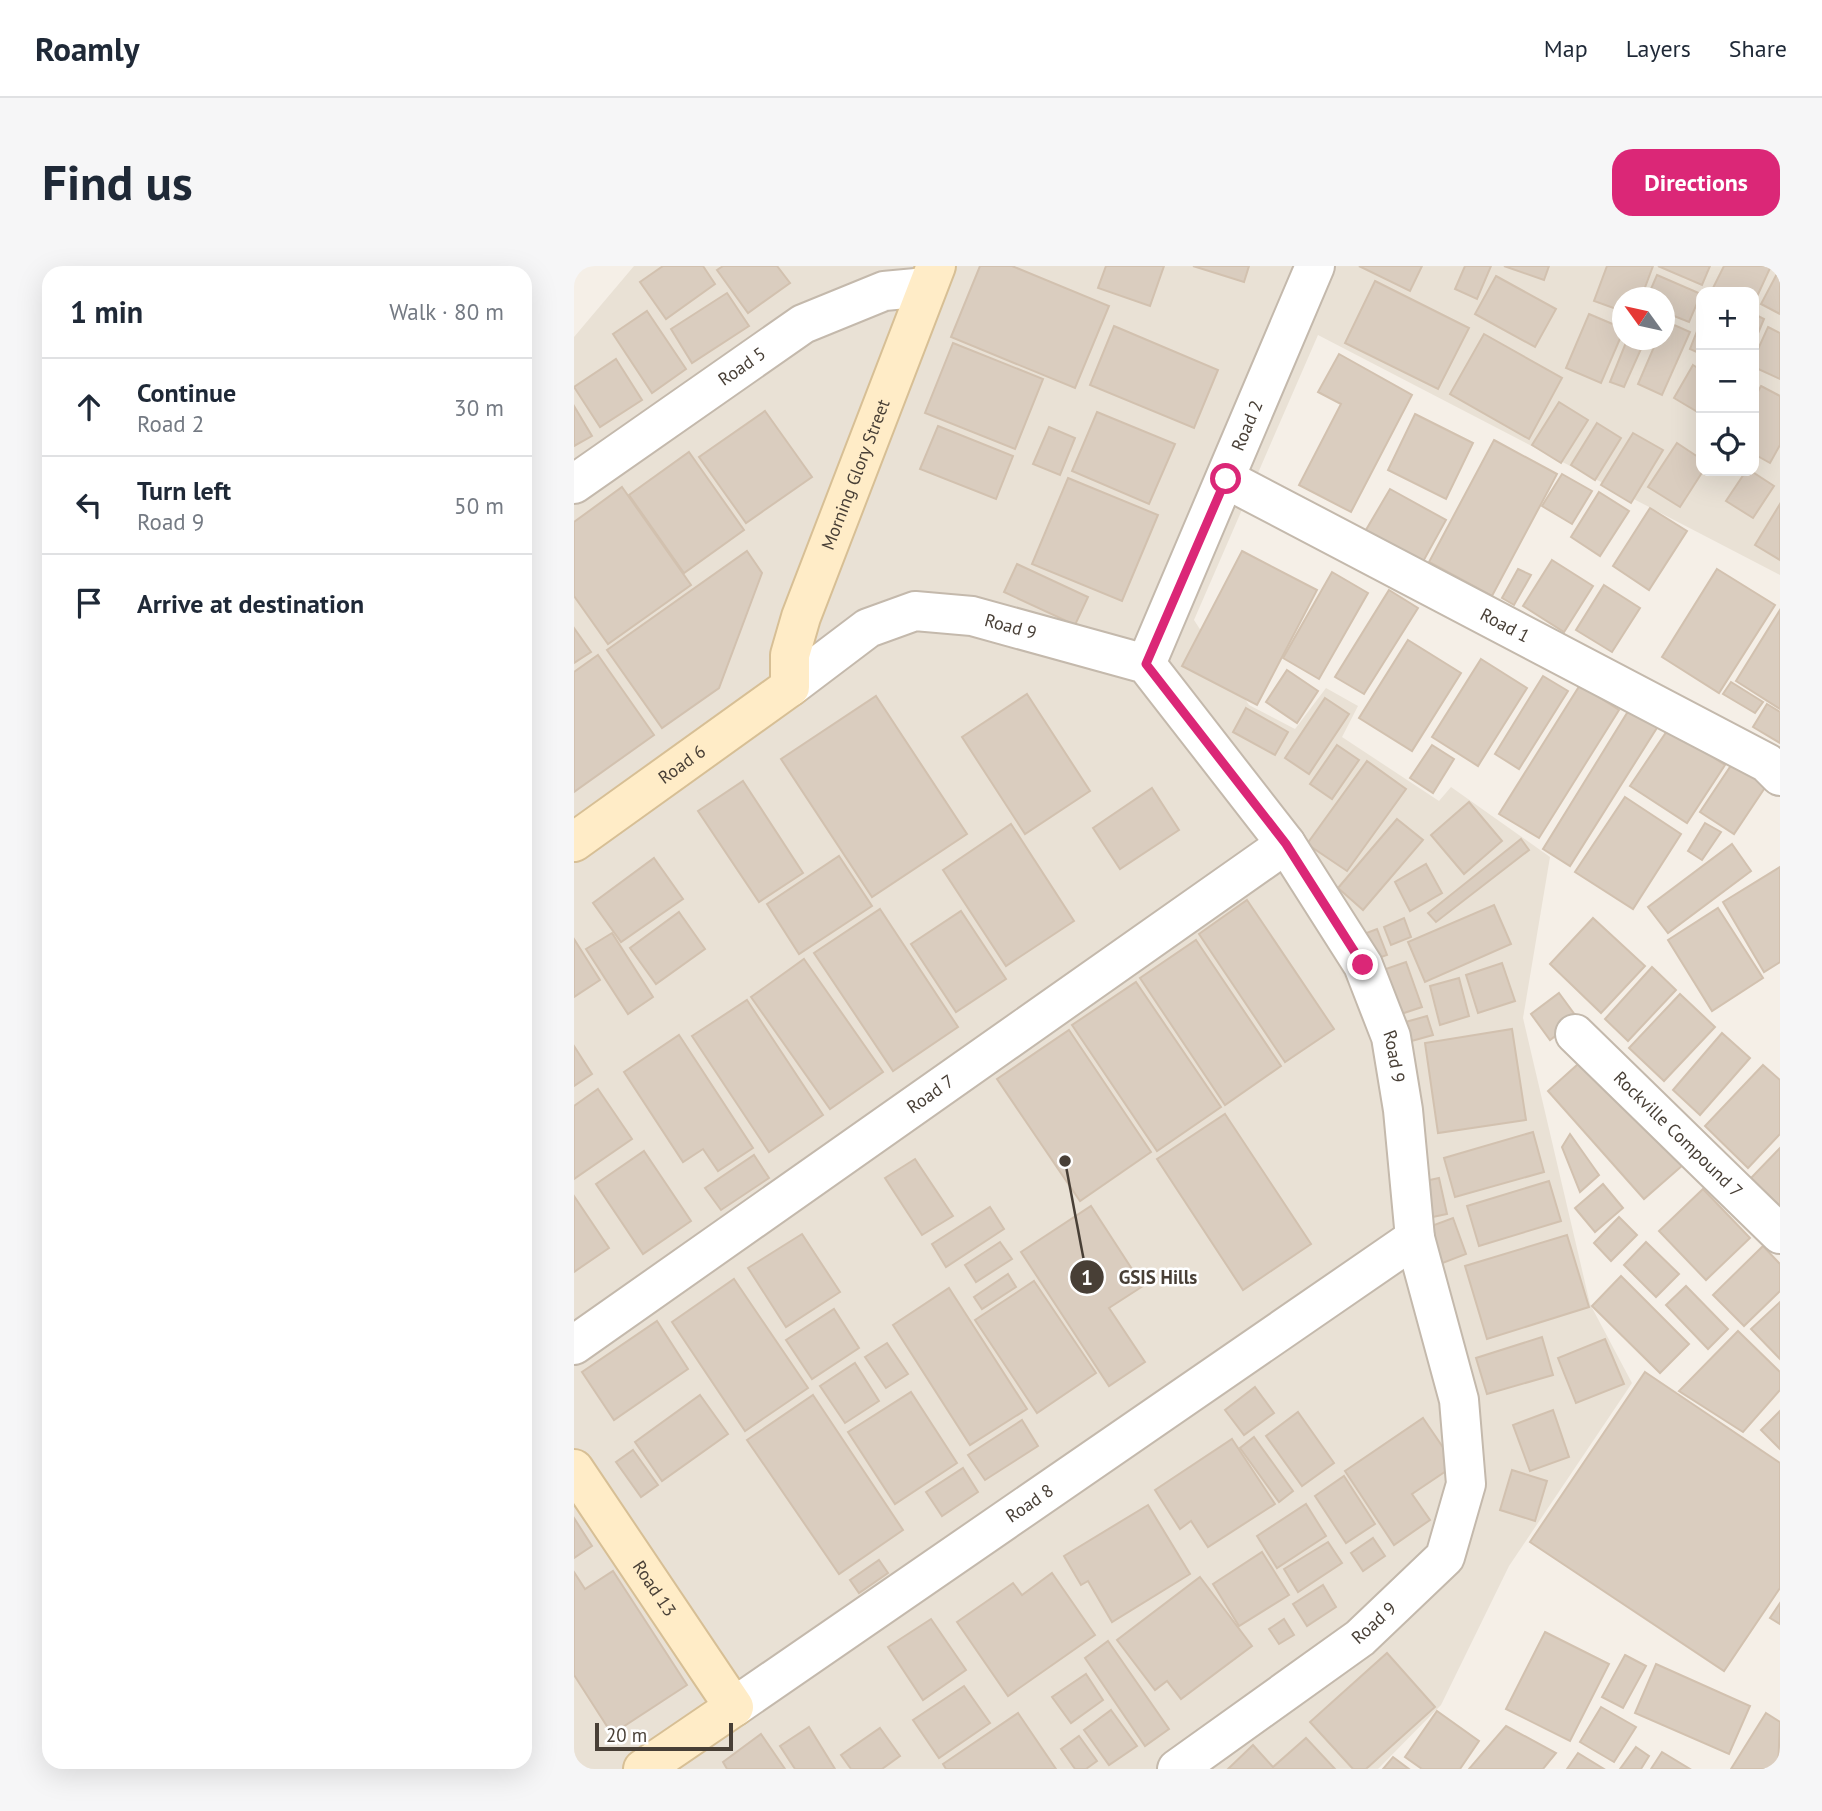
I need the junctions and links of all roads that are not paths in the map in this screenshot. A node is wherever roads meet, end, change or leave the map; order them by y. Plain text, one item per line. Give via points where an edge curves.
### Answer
1 (1315, 266) edge
2 (932, 276) edge
3 (1226, 479) junction
4 (574, 484) edge
5 (1146, 664) junction
6 (790, 687) junction
7 (1780, 776) edge
8 (574, 842) edge
9 (1286, 844) junction
10 (1575, 1034) dead end
11 (1780, 1234) edge
12 (1415, 1238) junction
13 (574, 1345) edge
14 (574, 1469) edge
15 (734, 1707) junction
16 (643, 1769) edge
17 (1177, 1769) edge

1 - 3 street, Road 2
2 - 4 street, Road 5 via 803,324
2 - 6 street, Morning Glory Street via 801,617 790,655
3 - 5 street, Road 2
3 - 7 street, Road 1 via 1767,763
5 - 6 street, Road 9 via 972,616 915,611 868,628
5 - 9 street, Road 9
6 - 8 street, Road 6
9 - 12 street, Road 9 via 1363,965 1391,1037
9 - 13 street, Road 7
10 - 11 street, Rockville Compound 7
12 - 15 street, Road 8
12 - 17 street, Road 9 via 1459,1400 1466,1484 1445,1557 1360,1638
14 - 15 street, Road 13
15 - 16 street, Road 8

